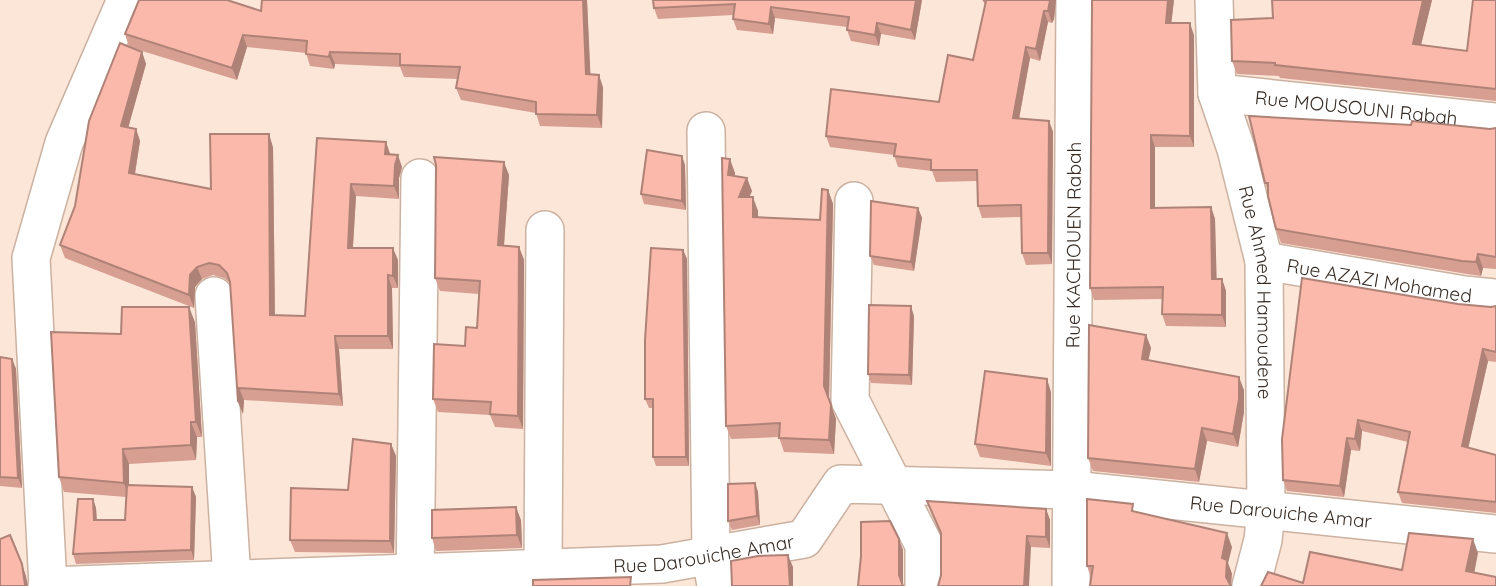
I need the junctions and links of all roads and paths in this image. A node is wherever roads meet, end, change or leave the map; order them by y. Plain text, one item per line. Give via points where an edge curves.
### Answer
1 (126, 0) edge
2 (1074, 0) edge
3 (1214, 0) edge
4 (1217, 93) junction
5 (1496, 122) edge
6 (706, 131) dead end
7 (420, 178) dead end
8 (854, 201) dead end
9 (545, 230) dead end
10 (1264, 261) junction
11 (214, 296) dead end
12 (1496, 298) edge
13 (893, 486) junction
14 (1072, 490) junction
15 (1266, 512) junction
16 (1496, 534) edge
17 (714, 570) edge
18 (566, 574) edge
19 (232, 579) junction
20 (414, 579) edge
21 (48, 586) edge
22 (924, 586) edge
23 (1071, 586) edge
24 (1251, 586) edge

1 - 21 street via 64,143 31,258
2 - 14 street, Rue KACHOUEN Rabah
3 - 4 street, Rue Ahmed Hamoudene
4 - 5 street, Rue MOUSOUNI Rabah
4 - 10 street, Rue Ahmed Hamoudene
6 - 17 street
7 - 20 street
8 - 13 street via 850,400
9 - 18 street
10 - 12 street, Rue AZAZI Mohamed
10 - 15 street, Rue Ahmed Hamoudene
11 - 19 street
13 - 14 street, Rue Darouiche Amar
13 - 17 street, Rue Darouiche Amar via 841,484 804,539
13 - 22 street via 924,545
14 - 15 street, Rue Darouiche Amar
14 - 23 street, Rue KACHOUEN Rabah
15 - 16 street, Rue Darouiche Amar
15 - 24 street, Rue Ahmed Hamoudene
17 - 18 street, Rue Darouiche Amar via 662,564
18 - 20 street, Rue Darouiche Amar
19 - 20 street, Rue Darouiche Amar
19 - 21 street, Rue Darouiche Amar

